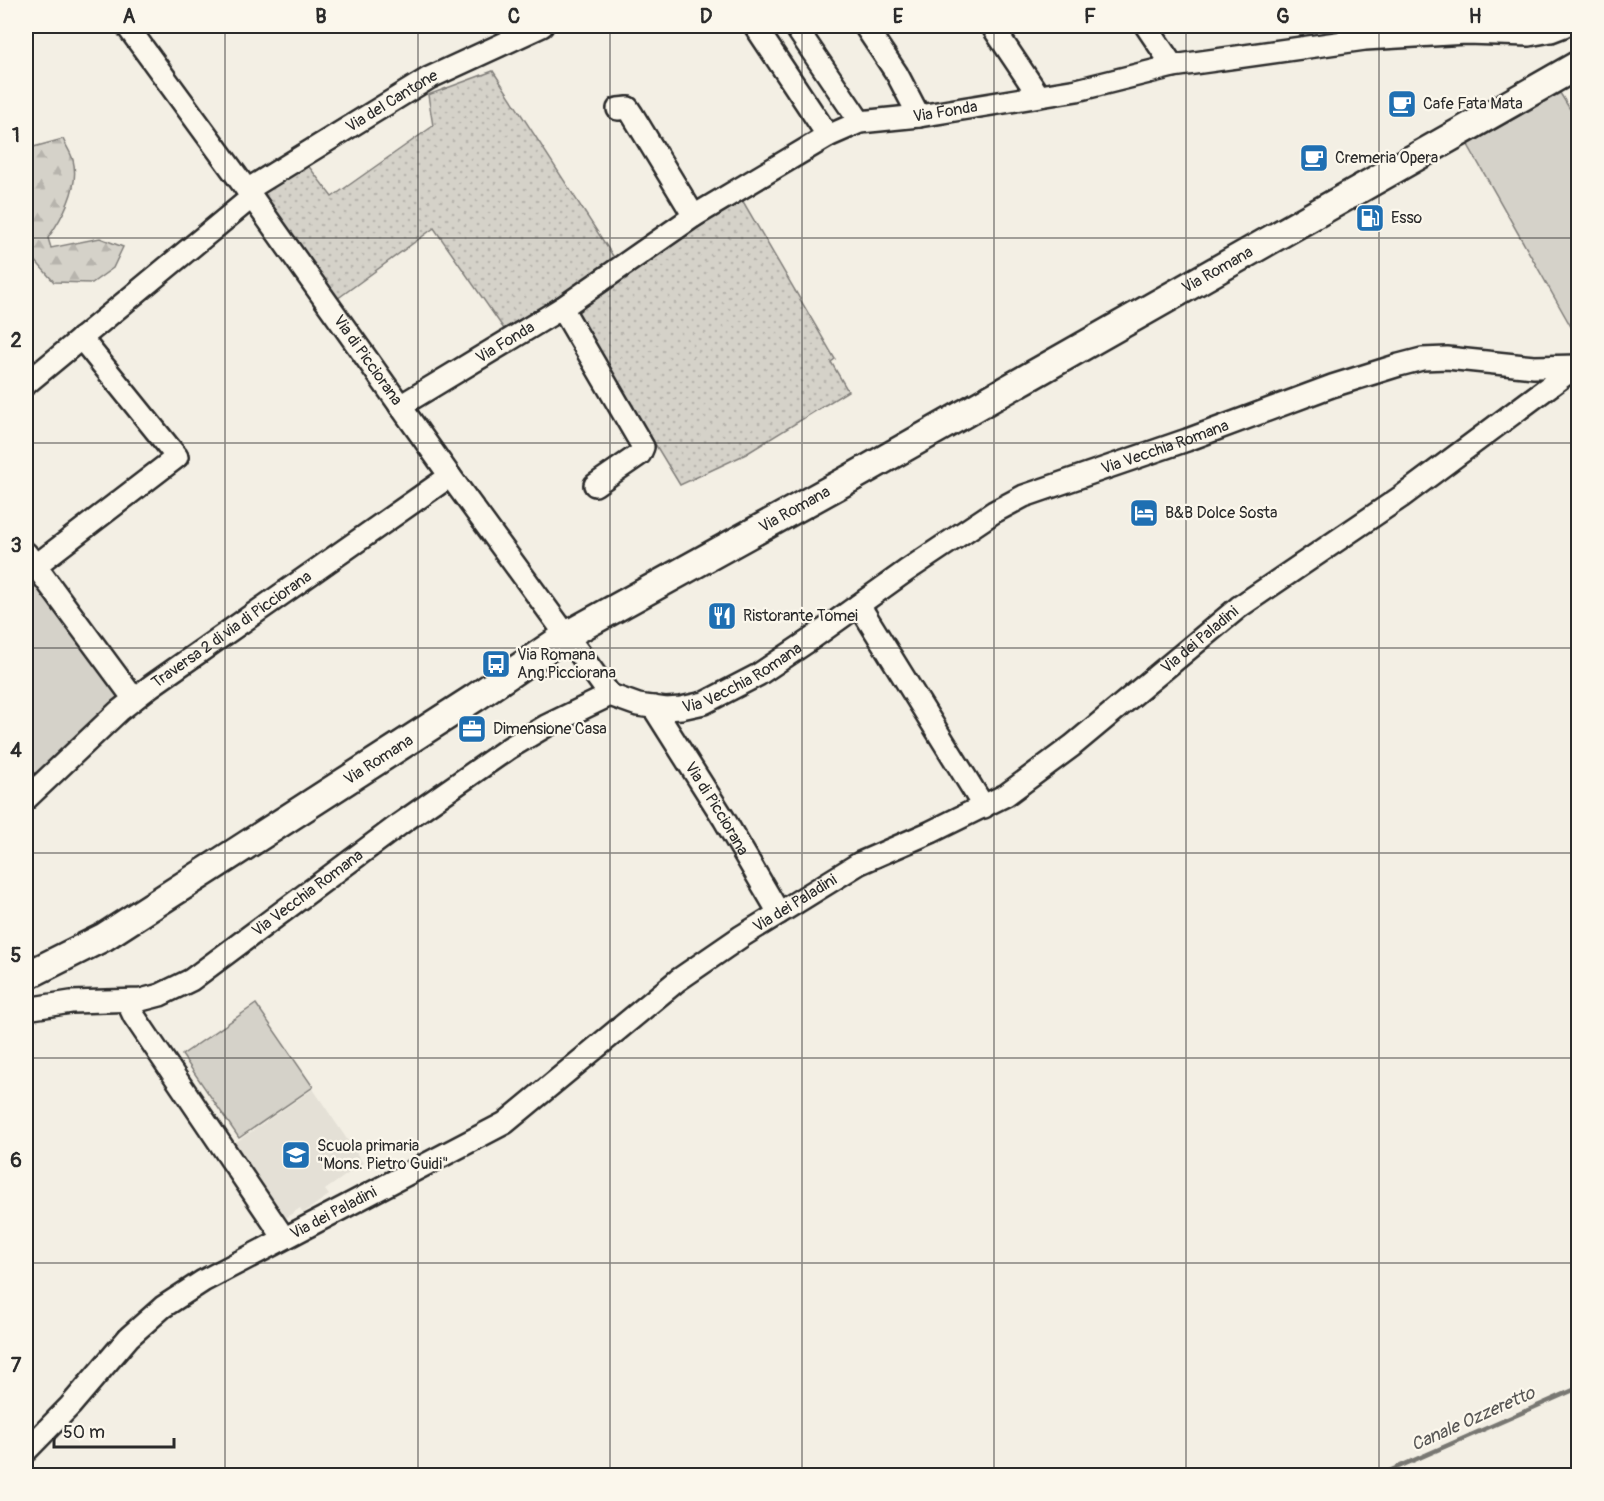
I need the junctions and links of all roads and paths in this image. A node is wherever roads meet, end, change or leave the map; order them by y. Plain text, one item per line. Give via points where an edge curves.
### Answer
1 (127, 26) edge
2 (542, 26) edge
3 (756, 26) edge
4 (795, 26) edge
5 (865, 26) edge
6 (992, 26) edge
7 (1146, 26) edge
8 (1564, 26) edge
9 (1464, 29) edge
10 (1578, 65) edge
11 (1173, 66) junction
12 (1039, 96) junction
13 (618, 109) dead end
14 (919, 116) junction
15 (860, 122) junction
16 (828, 136) junction
17 (250, 194) junction
18 (694, 216) junction
19 (562, 308) junction
20 (81, 338) junction
21 (1578, 365) edge
22 (26, 384) edge
23 (400, 406) junction
24 (450, 476) junction
25 (595, 485) dead end
26 (28, 564) edge
27 (859, 605) junction
28 (567, 635) junction
29 (610, 695) junction
30 (134, 699) junction
31 (653, 707) junction
32 (26, 799) edge
33 (984, 807) junction
34 (778, 913) junction
35 (26, 976) edge
36 (26, 987) edge
37 (127, 1001) junction
38 (32, 1007) edge
39 (284, 1238) junction
40 (26, 1451) edge

1 - 17 street, Via di Picciorana
2 - 17 street, Via del Cantone via 429,78
3 - 16 street
4 - 15 street
5 - 14 street
6 - 12 street
7 - 11 street
8 - 9 street, Via Fonda via 1529,35
9 - 11 street, Via Fonda
10 - 28 main road, Via Romana
11 - 12 street, Via Fonda
12 - 14 street, Via Fonda
13 - 18 street via 628,108
14 - 15 street, Via Fonda
15 - 16 street, Via Fonda
16 - 18 street, Via Fonda
17 - 20 street, Via del Cantone
17 - 23 street, Via di Picciorana
18 - 19 street, Via Fonda
19 - 23 street, Via Fonda
19 - 25 street via 643,447 640,454
20 - 22 street, Via del Cantone
20 - 26 street via 177,457
21 - 27 street, Via Vecchia Romana via 1534,367 1422,359 1332,386 1187,441 1024,496 994,512
21 - 33 street, Via dei Paladini via 1401,497 1239,607 1065,752
23 - 24 street, Via di Picciorana
24 - 28 street, Via di Picciorana
24 - 30 street, Traversa 2 di via di Picciorana
26 - 30 street
27 - 31 street, Via Vecchia Romana via 759,675 717,698 681,708
27 - 33 street
28 - 29 street, Via di Picciorana
28 - 35 main road, Via Romana via 104,937
29 - 31 street, Via Vecchia Romana
29 - 37 street, Via Vecchia Romana via 509,748 399,824 191,980 160,995
30 - 32 street, Traversa 2 di via di Picciorana
31 - 34 street, Via di Picciorana
33 - 34 street, Via dei Paladini via 860,863
34 - 39 street, Via dei Paladini via 678,980 505,1123
36 - 38 street, Via Vecchia Romana
37 - 38 street, Via Vecchia Romana
37 - 39 street
39 - 40 street, Via dei Paladini via 203,1281 151,1316

